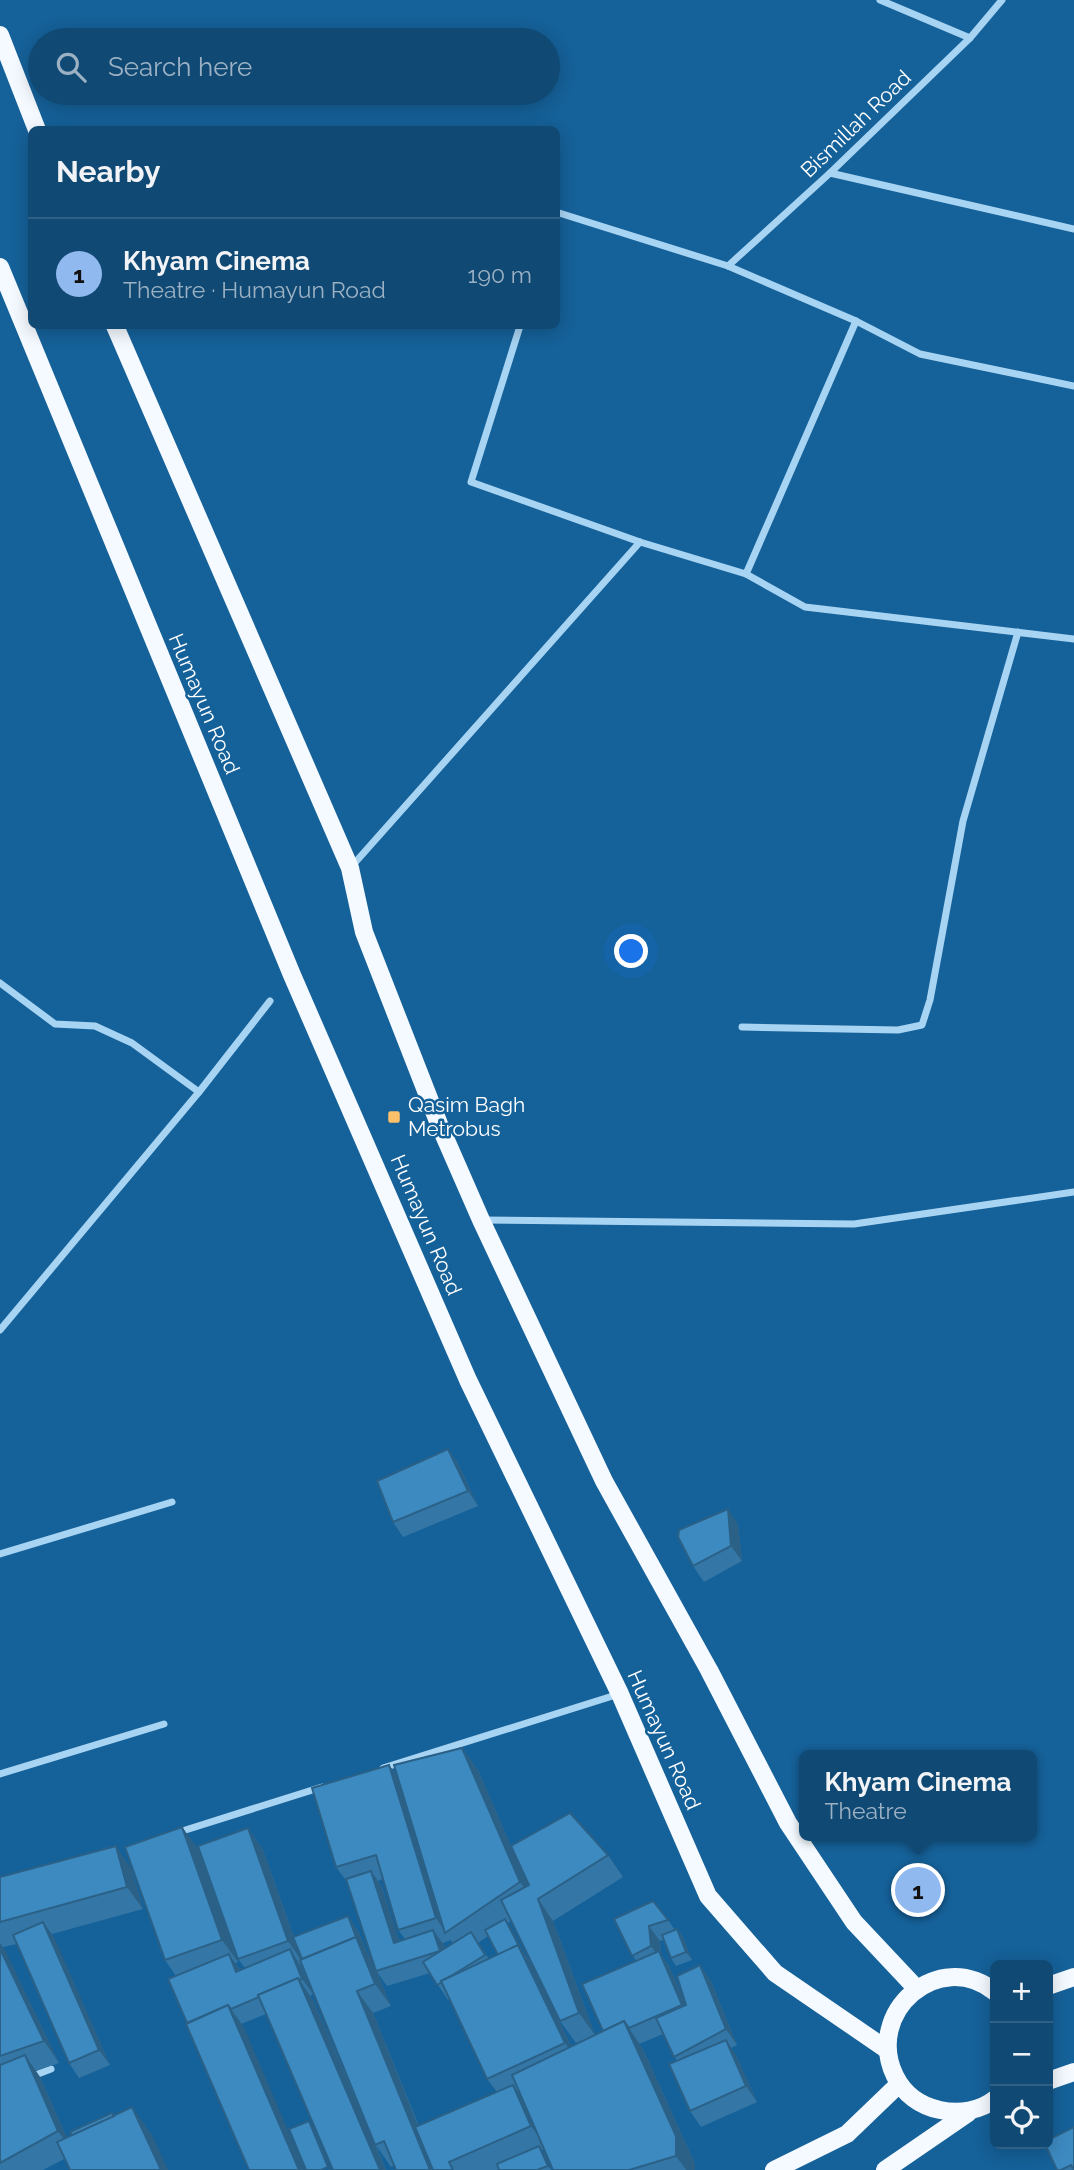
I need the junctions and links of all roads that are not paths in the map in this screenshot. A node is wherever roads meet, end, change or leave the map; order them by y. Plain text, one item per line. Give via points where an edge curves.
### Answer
1 (880, 0) edge
2 (1002, 0) edge
3 (0, 36) edge
4 (970, 38) junction
5 (35, 126) edge
6 (830, 173) junction
7 (560, 213) edge
8 (1074, 229) edge
9 (728, 266) junction
10 (0, 267) edge
11 (856, 320) junction
12 (115, 329) edge
13 (519, 329) edge
14 (1074, 386) edge
15 (640, 542) junction
16 (746, 574) junction
17 (1018, 632) junction
18 (1074, 639) edge
19 (350, 868) junction
20 (0, 983) edge
21 (270, 1001) dead end
22 (742, 1027) dead end
23 (199, 1092) junction
24 (1074, 1192) edge
25 (481, 1220) junction
26 (0, 1329) edge
27 (172, 1502) dead end
28 (0, 1554) edge
29 (620, 1694) junction
30 (164, 1724) dead end
31 (369, 1772) edge
32 (0, 1774) edge
33 (330, 1785) edge
34 (172, 1835) edge
35 (799, 1840) edge
36 (800, 1841) edge
37 (1074, 1977) edge
38 (1053, 1984) edge
39 (917, 1989) junction
40 (990, 1990) edge
41 (886, 2049) junction
42 (51, 2069) dead end
43 (1074, 2072) edge
44 (26, 2079) edge
45 (1053, 2079) edge
46 (899, 2084) junction
47 (990, 2102) edge
48 (971, 2111) junction
49 (775, 2170) edge
50 (885, 2170) edge

1 - 4 street
2 - 4 street, Bismillah Road
3 - 5 main road
4 - 6 street, Bismillah Road
6 - 8 street
6 - 9 street, Bismillah Road
7 - 9 street
9 - 11 street
10 - 29 main road, Humayun Road via 292,975 457,1354
11 - 14 street via 920,354
11 - 16 street
12 - 19 main road
13 - 15 street via 471,482
15 - 16 street
15 - 19 street
16 - 17 street via 805,607
17 - 18 street
17 - 22 street via 963,821 922,1025 898,1030
19 - 25 main road via 364,932
20 - 23 street via 55,1024 95,1026 132,1043
21 - 23 street
23 - 26 street
24 - 25 street via 854,1224
25 - 35 main road via 604,1480
27 - 28 street
29 - 31 street
29 - 41 main road, Humayun Road via 708,1896 775,1973
30 - 32 street
33 - 34 street
36 - 39 main road via 854,1922
37 - 38 main road
39 - 40 main road via 950,1977
39 - 41 main road via 894,2014
41 - 46 main road
42 - 44 street
43 - 45 main road
46 - 48 main road via 930,2108
46 - 49 main road via 847,2134
47 - 48 main road
48 - 50 main road

